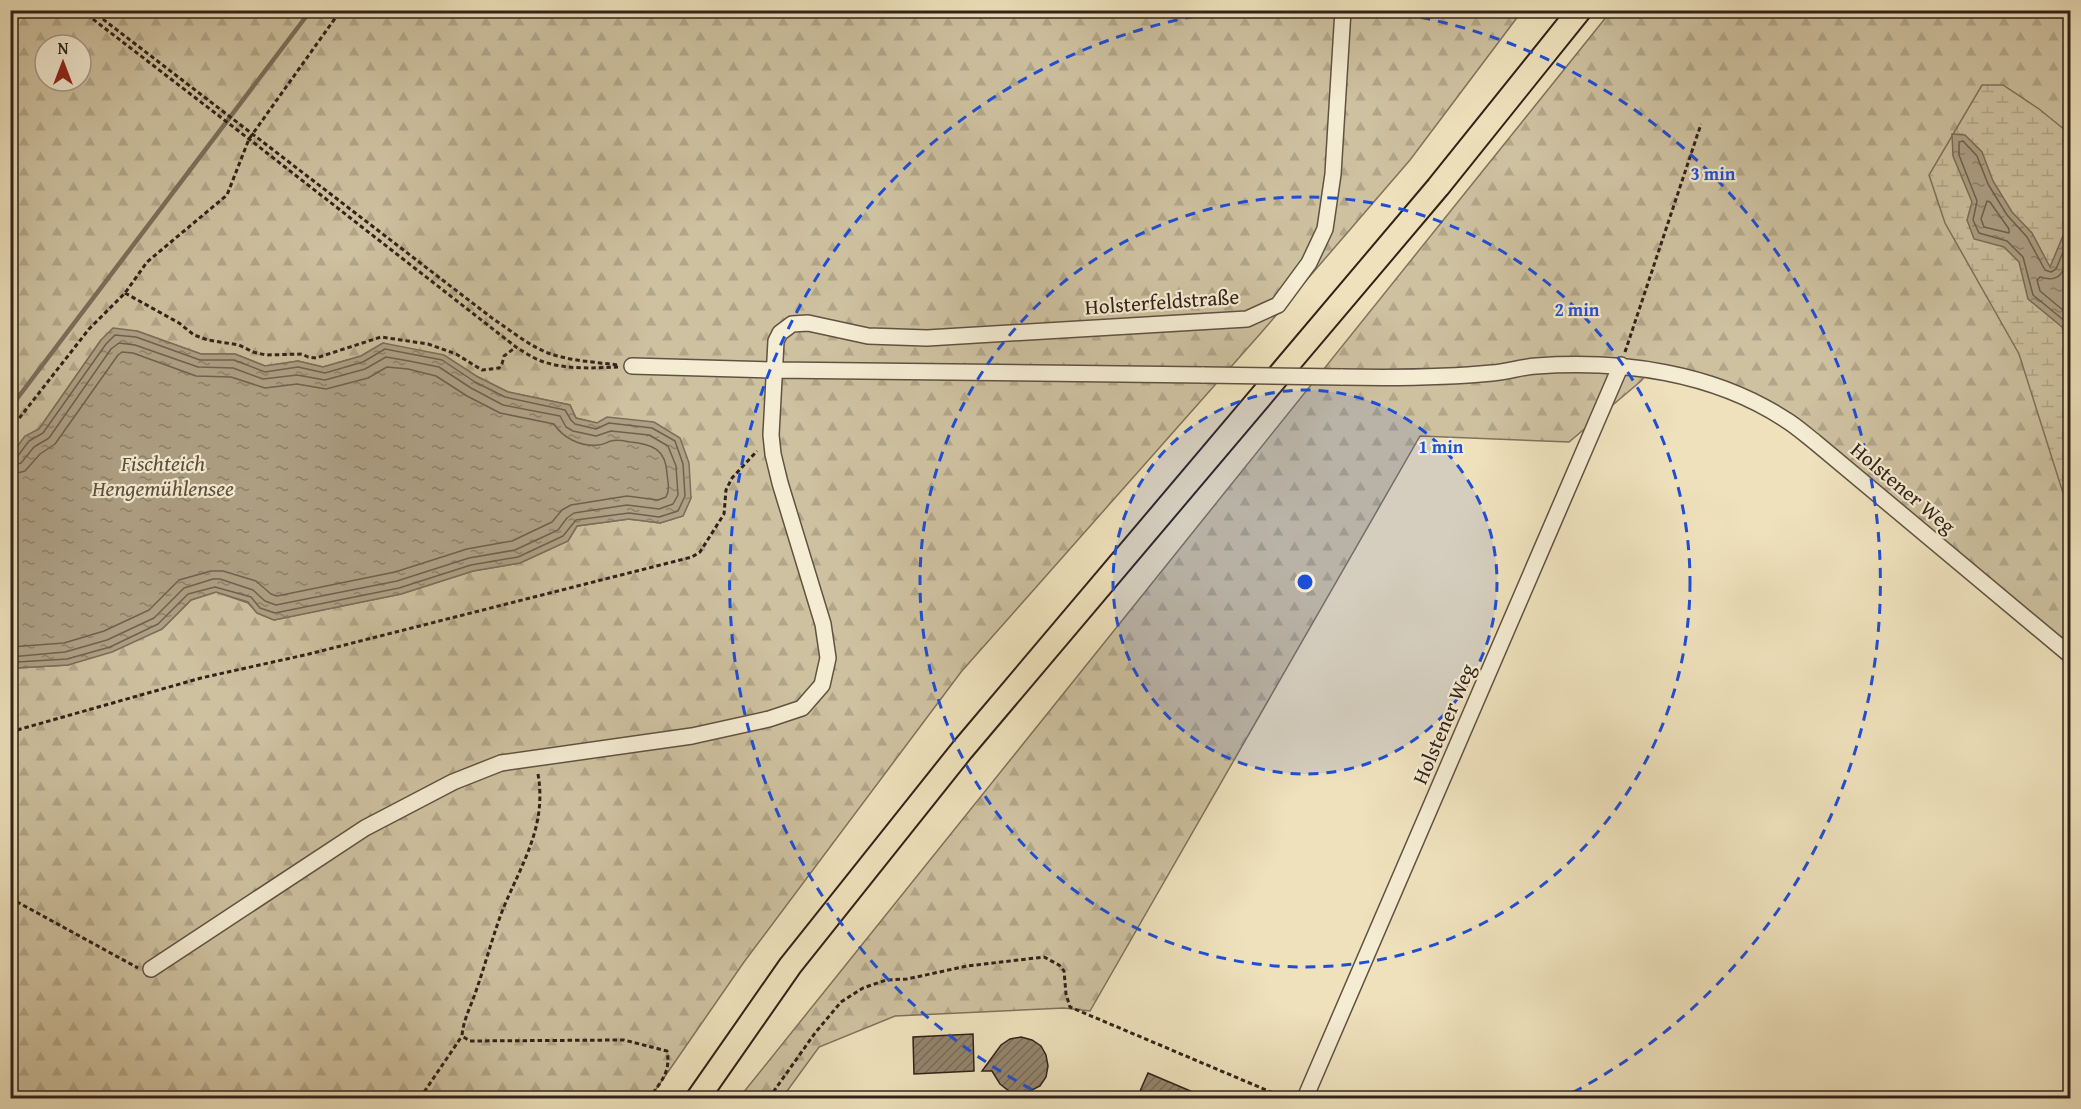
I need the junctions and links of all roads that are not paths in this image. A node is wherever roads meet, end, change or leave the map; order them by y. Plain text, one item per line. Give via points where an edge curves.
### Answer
1 (1343, 10) edge
2 (1580, 10) edge
3 (1621, 365) junction
4 (632, 366) road end
5 (774, 370) junction
6 (2070, 655) edge
7 (151, 969) road end
8 (698, 1098) edge
9 (1305, 1098) edge

1 - 5 street, Holsterfeldstraße via 1333,174 1325,229 1309,263 1278,305 1247,319 927,338 868,336 808,323 792,324 776,341
2 - 8 main road via 1438,187 962,750 790,966
3 - 5 street, Holstener Weg, bridge via 1535,366 1494,373 1409,378
3 - 6 street, Holstener Weg via 1721,388 1786,420
3 - 9 street, Holstener Weg
4 - 5 street
5 - 7 street via 771,435 780,483 823,624 828,658 822,685 802,708 692,736 501,763 453,782 364,828

